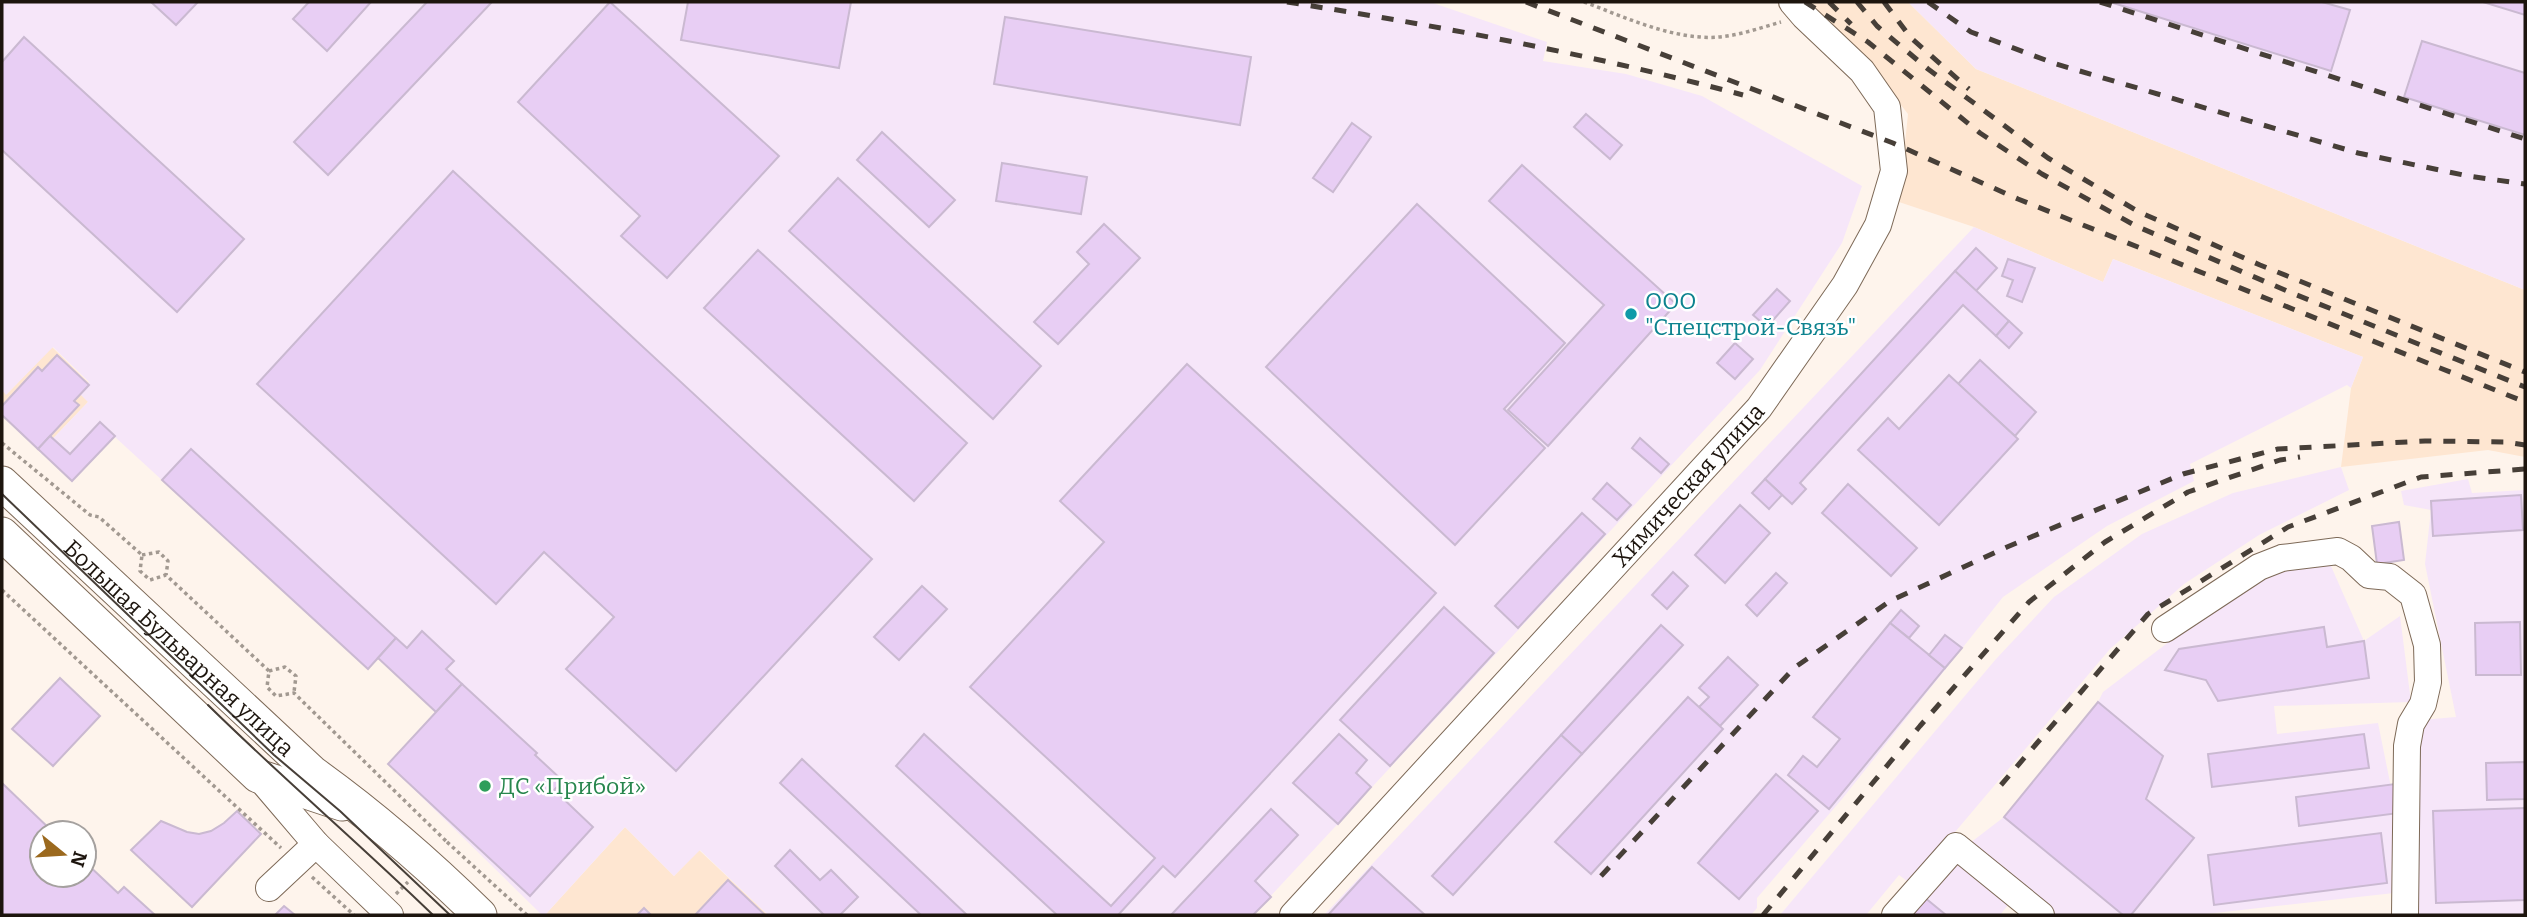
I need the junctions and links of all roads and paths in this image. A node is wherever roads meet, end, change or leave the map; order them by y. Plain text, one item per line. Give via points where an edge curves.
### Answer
1 (1584, 2) edge
2 (1798, 9) edge
3 (2, 443) edge
4 (2, 483) edge
5 (2, 534) edge
6 (142, 555) junction
7 (166, 575) junction
8 (2, 590) edge
9 (2165, 629) dead end
10 (269, 671) junction
11 (294, 693) junction
12 (258, 776) junction
13 (361, 808) junction
14 (447, 842) dead end
15 (316, 844) junction
16 (285, 852) dead end
17 (305, 870) dead end
18 (269, 888) dead end
19 (354, 915) edge
20 (390, 915) edge
21 (480, 915) edge
22 (1293, 915) edge
23 (1895, 915) edge
24 (2041, 915) edge
25 (2405, 915) edge

1 - 2 path via 1655,29 1702,37 1738,34
2 - 22 street, Химическая улица via 1862,71 1887,107 1894,171 1878,225 1845,285 1759,408
3 - 6 path
4 - 13 main road, Большая Бульварная улица via 313,773
5 - 12 main road, Большая Бульварная улица
6 - 7 path via 159,552 168,561
6 - 7 path via 140,571 150,580
7 - 10 path
8 - 16 path
9 - 25 street via 2226,587 2282,558 2337,551 2369,575 2390,577 2413,594 2427,645 2428,682 2407,746
10 - 11 path via 267,687 276,696
10 - 11 path via 285,667 296,676
11 - 14 path
12 - 13 main road, Большая Бульварная улица via 320,799
12 - 15 street
13 - 21 main road, Большая Бульварная улица
15 - 18 street
15 - 20 street
17 - 19 path
23 - 24 street via 1956,846

